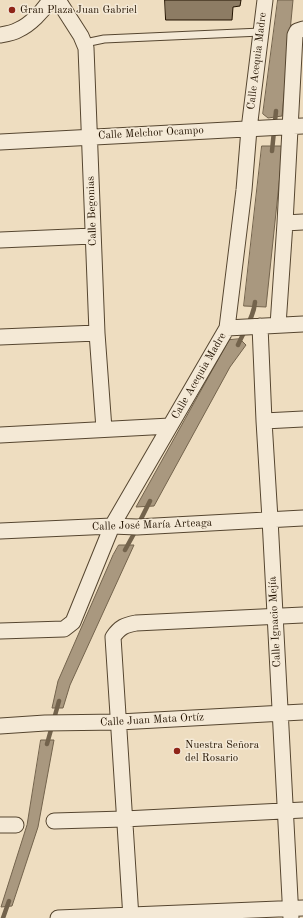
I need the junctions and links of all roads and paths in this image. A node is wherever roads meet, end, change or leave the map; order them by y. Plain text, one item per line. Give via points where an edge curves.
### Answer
1 (50, 0) edge
2 (58, 0) edge
3 (265, 0) edge
4 (300, 30) edge
5 (261, 32) junction
6 (0, 35) edge
7 (85, 43) junction
8 (292, 126) edge
9 (254, 129) junction
10 (90, 136) junction
11 (0, 142) edge
12 (303, 222) edge
13 (285, 223) junction
14 (93, 236) junction
15 (0, 240) edge
16 (303, 324) edge
17 (278, 325) junction
18 (257, 326) junction
19 (231, 328) junction
20 (97, 333) junction
21 (0, 337) edge
22 (303, 419) edge
23 (264, 421) junction
24 (170, 426) junction
25 (104, 429) junction
26 (0, 435) edge
27 (303, 518) edge
28 (270, 519) junction
29 (112, 526) junction
30 (0, 531) edge
31 (303, 614) edge
32 (275, 615) junction
33 (0, 631) edge
34 (303, 712) edge
35 (280, 713) junction
36 (119, 722) junction
37 (0, 726) edge
38 (303, 810) edge
39 (286, 811) junction
40 (124, 819) junction
41 (54, 821) dead end
42 (0, 825) edge
43 (16, 825) dead end
44 (295, 911) edge
45 (130, 916) edge
46 (58, 918) edge

1 - 6 street via 37,16 19,30
2 - 7 street, Calle Begonias
3 - 5 street, Calle Acequia Madre
4 - 8 street via 295,35
5 - 7 lane via 104,39
5 - 9 street, Calle Acequia Madre
7 - 10 street, Calle Begonias
8 - 9 street, Calle Melchor Ocampo
8 - 13 street
9 - 10 street, Calle Melchor Ocampo
9 - 19 street, Calle Acequia Madre via 244,190
10 - 11 street, Calle Melchor Ocampo
10 - 14 street, Calle Begonias
12 - 13 street
13 - 17 street
14 - 15 street
14 - 20 street, Calle Begonias
16 - 17 street
17 - 18 street
18 - 19 street
18 - 23 street, Calle Ignacio Mejía
19 - 24 street, Calle Acequia Madre
20 - 21 street
20 - 25 street, Calle Begonias
22 - 23 street
23 - 28 street, Calle Ignacio Mejía
24 - 25 street
24 - 29 street, Calle Acequia Madre
25 - 26 street
27 - 28 street, Calle José María Arteaga
28 - 29 street, Calle José María Arteaga via 162,526
28 - 32 street, Calle Ignacio Mejía
29 - 30 street, Calle José María Arteaga
29 - 33 street, Calle Acequia Madre via 73,622 64,629
31 - 32 street
32 - 35 street, Calle Ignacio Mejía
32 - 36 street via 136,623 122,627 113,637
34 - 35 street, Calle Juan Mata Ortíz
35 - 36 street, Calle Juan Mata Ortíz
35 - 39 street, Calle Ignacio Mejía
36 - 37 street, Calle Juan Mata Ortíz
36 - 40 street
38 - 39 street
39 - 40 street
39 - 44 street, Calle Ignacio Mejía
40 - 41 street
40 - 45 street
42 - 43 street
44 - 45 street
45 - 46 street

